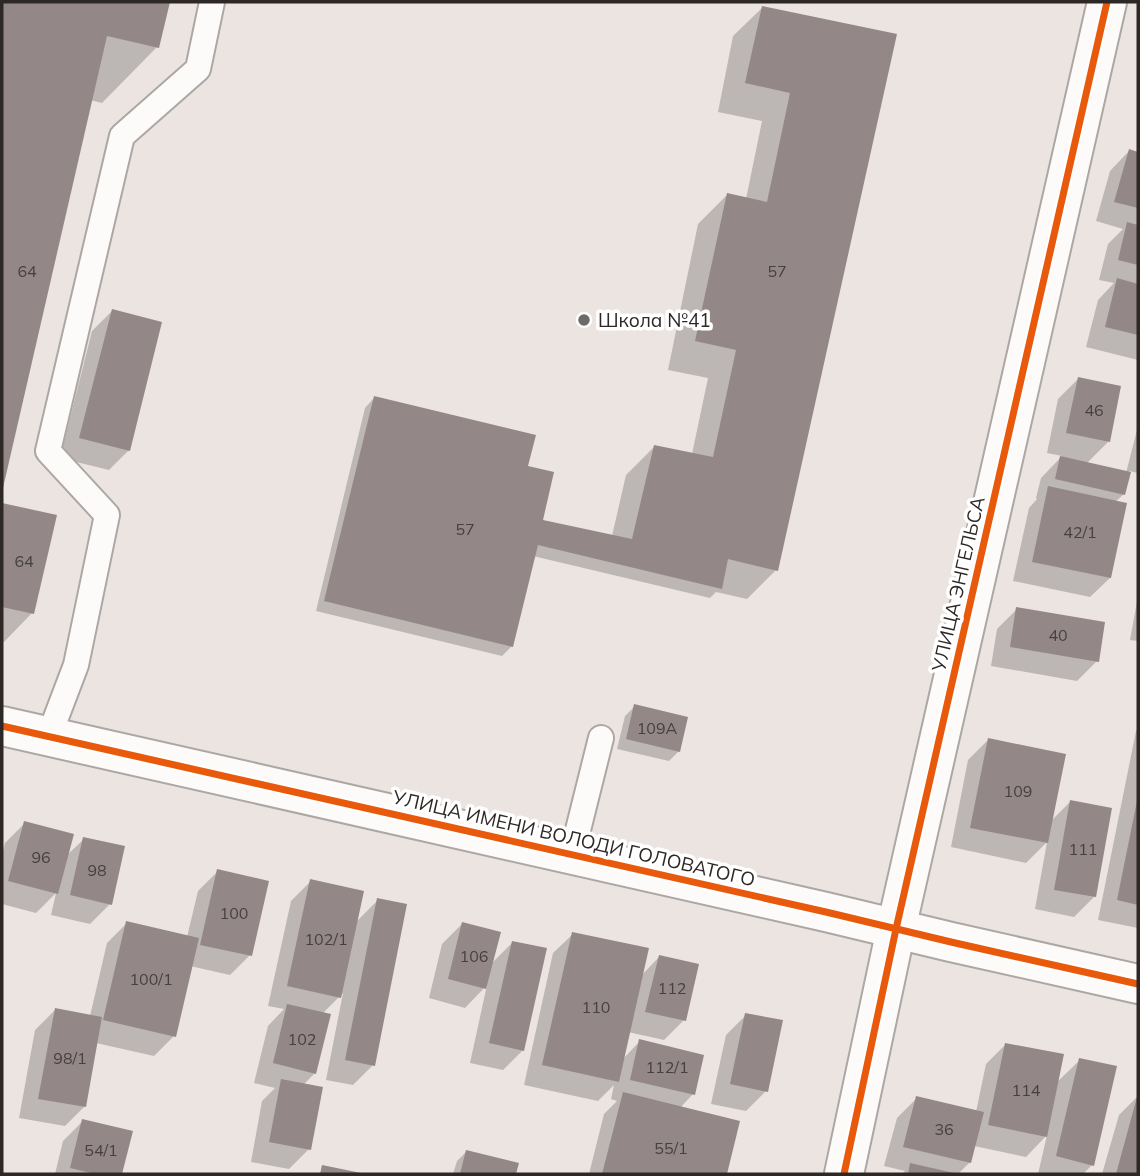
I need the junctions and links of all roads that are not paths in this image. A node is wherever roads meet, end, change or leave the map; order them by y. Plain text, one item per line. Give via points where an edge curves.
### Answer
1 (212, 2) edge
2 (1107, 2) edge
3 (2, 726) edge
4 (49, 736) junction
5 (601, 738) dead end
6 (572, 854) junction
7 (896, 929) junction
8 (1138, 984) edge
9 (844, 1174) edge

1 - 4 lane via 198,69 122,135 48,451 107,515 76,665
2 - 7 street, УЛИЦА ЭНГЕЛЬСА
3 - 4 street, УЛИЦА ИМЕНИ ВОЛОДИ ГОЛОВАТОГО
4 - 6 street, УЛИЦА ИМЕНИ ВОЛОДИ ГОЛОВАТОГО
5 - 6 lane
6 - 7 street, УЛИЦА ИМЕНИ ВОЛОДИ ГОЛОВАТОГО
7 - 8 street, УЛИЦА ИМЕНИ ВОЛОДИ ГОЛОВАТОГО
7 - 9 street, УЛИЦА ЭНГЕЛЬСА

